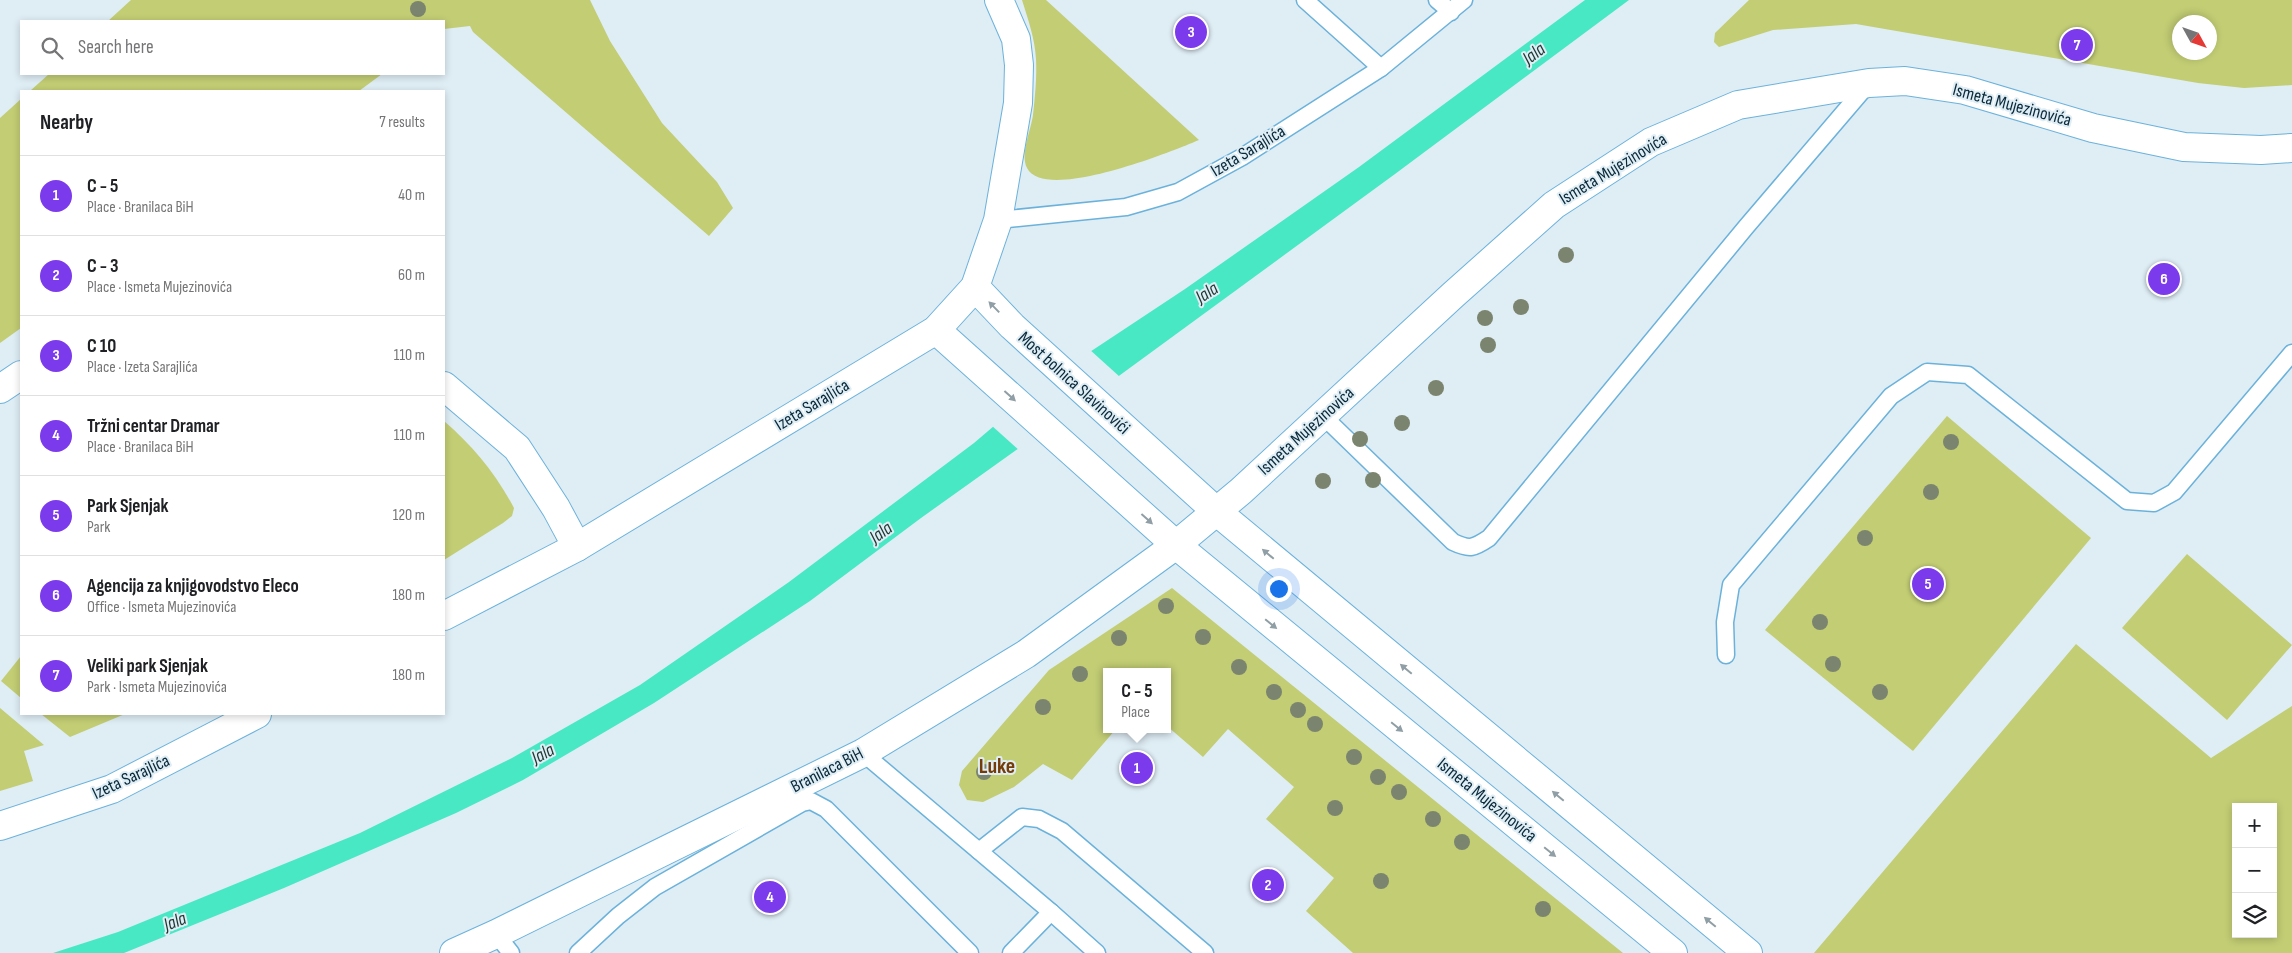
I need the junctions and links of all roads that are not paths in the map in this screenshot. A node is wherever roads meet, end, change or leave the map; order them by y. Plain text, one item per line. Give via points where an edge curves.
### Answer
1 (999, 0) edge
2 (1306, 0) edge
3 (1437, 0) edge
4 (1464, 0) edge
5 (1450, 12) junction
6 (1381, 68) junction
7 (1870, 83) junction
8 (2292, 148) edge
9 (998, 220) junction
10 (975, 287) junction
11 (936, 330) junction
12 (2292, 353) edge
13 (20, 376) edge
14 (445, 387) edge
15 (0, 389) edge
16 (1323, 416) junction
17 (1216, 511) junction
18 (1176, 545) junction
19 (577, 547) junction
20 (445, 615) edge
21 (1726, 655) dead end
22 (255, 715) edge
23 (863, 753) junction
24 (0, 826) edge
25 (979, 851) junction
26 (1051, 912) junction
27 (504, 944) edge
28 (454, 953) edge
29 (578, 953) edge
30 (970, 953) edge
31 (1011, 953) edge
32 (1097, 953) edge
33 (1205, 953) edge
34 (1673, 953) edge
35 (1748, 953) edge

1 - 9 street, Izeta Sarajlića via 1016,39 1019,65 1018,103
2 - 6 lane
3 - 5 lane
4 - 5 lane, Izeta Sarajlića
5 - 6 lane, Izeta Sarajlića
6 - 9 lane, Izeta Sarajlića via 1242,157 1178,192 1126,208
7 - 8 street, Ismeta Mujezinovića via 1905,81 1965,90 2093,128 2184,147
7 - 16 street, Ismeta Mujezinovića via 1738,105 1651,142 1554,205
7 - 16 lane via 1746,227 1489,538 1476,546 1465,548 1453,542
9 - 10 street, Izeta Sarajlića
10 - 11 street, Izeta Sarajlića
17 -> 10 street, Most bolnica Slavinovići via 1012,326
11 -> 18 street, Ismeta Mujezinovića
11 - 19 street, Izeta Sarajlića
12 - 21 lane via 2174,492 2154,503 2127,501 1968,375 1927,372 1891,396 1731,586 1725,622
13 - 15 street
14 - 19 street via 517,448
16 - 17 street, Ismeta Mujezinovića
17 - 18 street, Ismeta Mujezinovića
35 -> 17 street
18 - 23 street, Branilaca BiH via 1026,654
18 -> 34 street, Ismeta Mujezinovića
19 - 20 street, Izeta Sarajlića
22 - 24 street, Izeta Sarajlića via 112,789
23 - 25 lane
23 - 27 street, Branilaca BiH
25 - 26 lane
25 - 33 lane via 1022,817 1039,819 1062,831
26 - 31 lane
26 - 32 lane
27 - 28 street, Branilaca BiH
29 - 30 lane via 655,887 810,800 826,809

